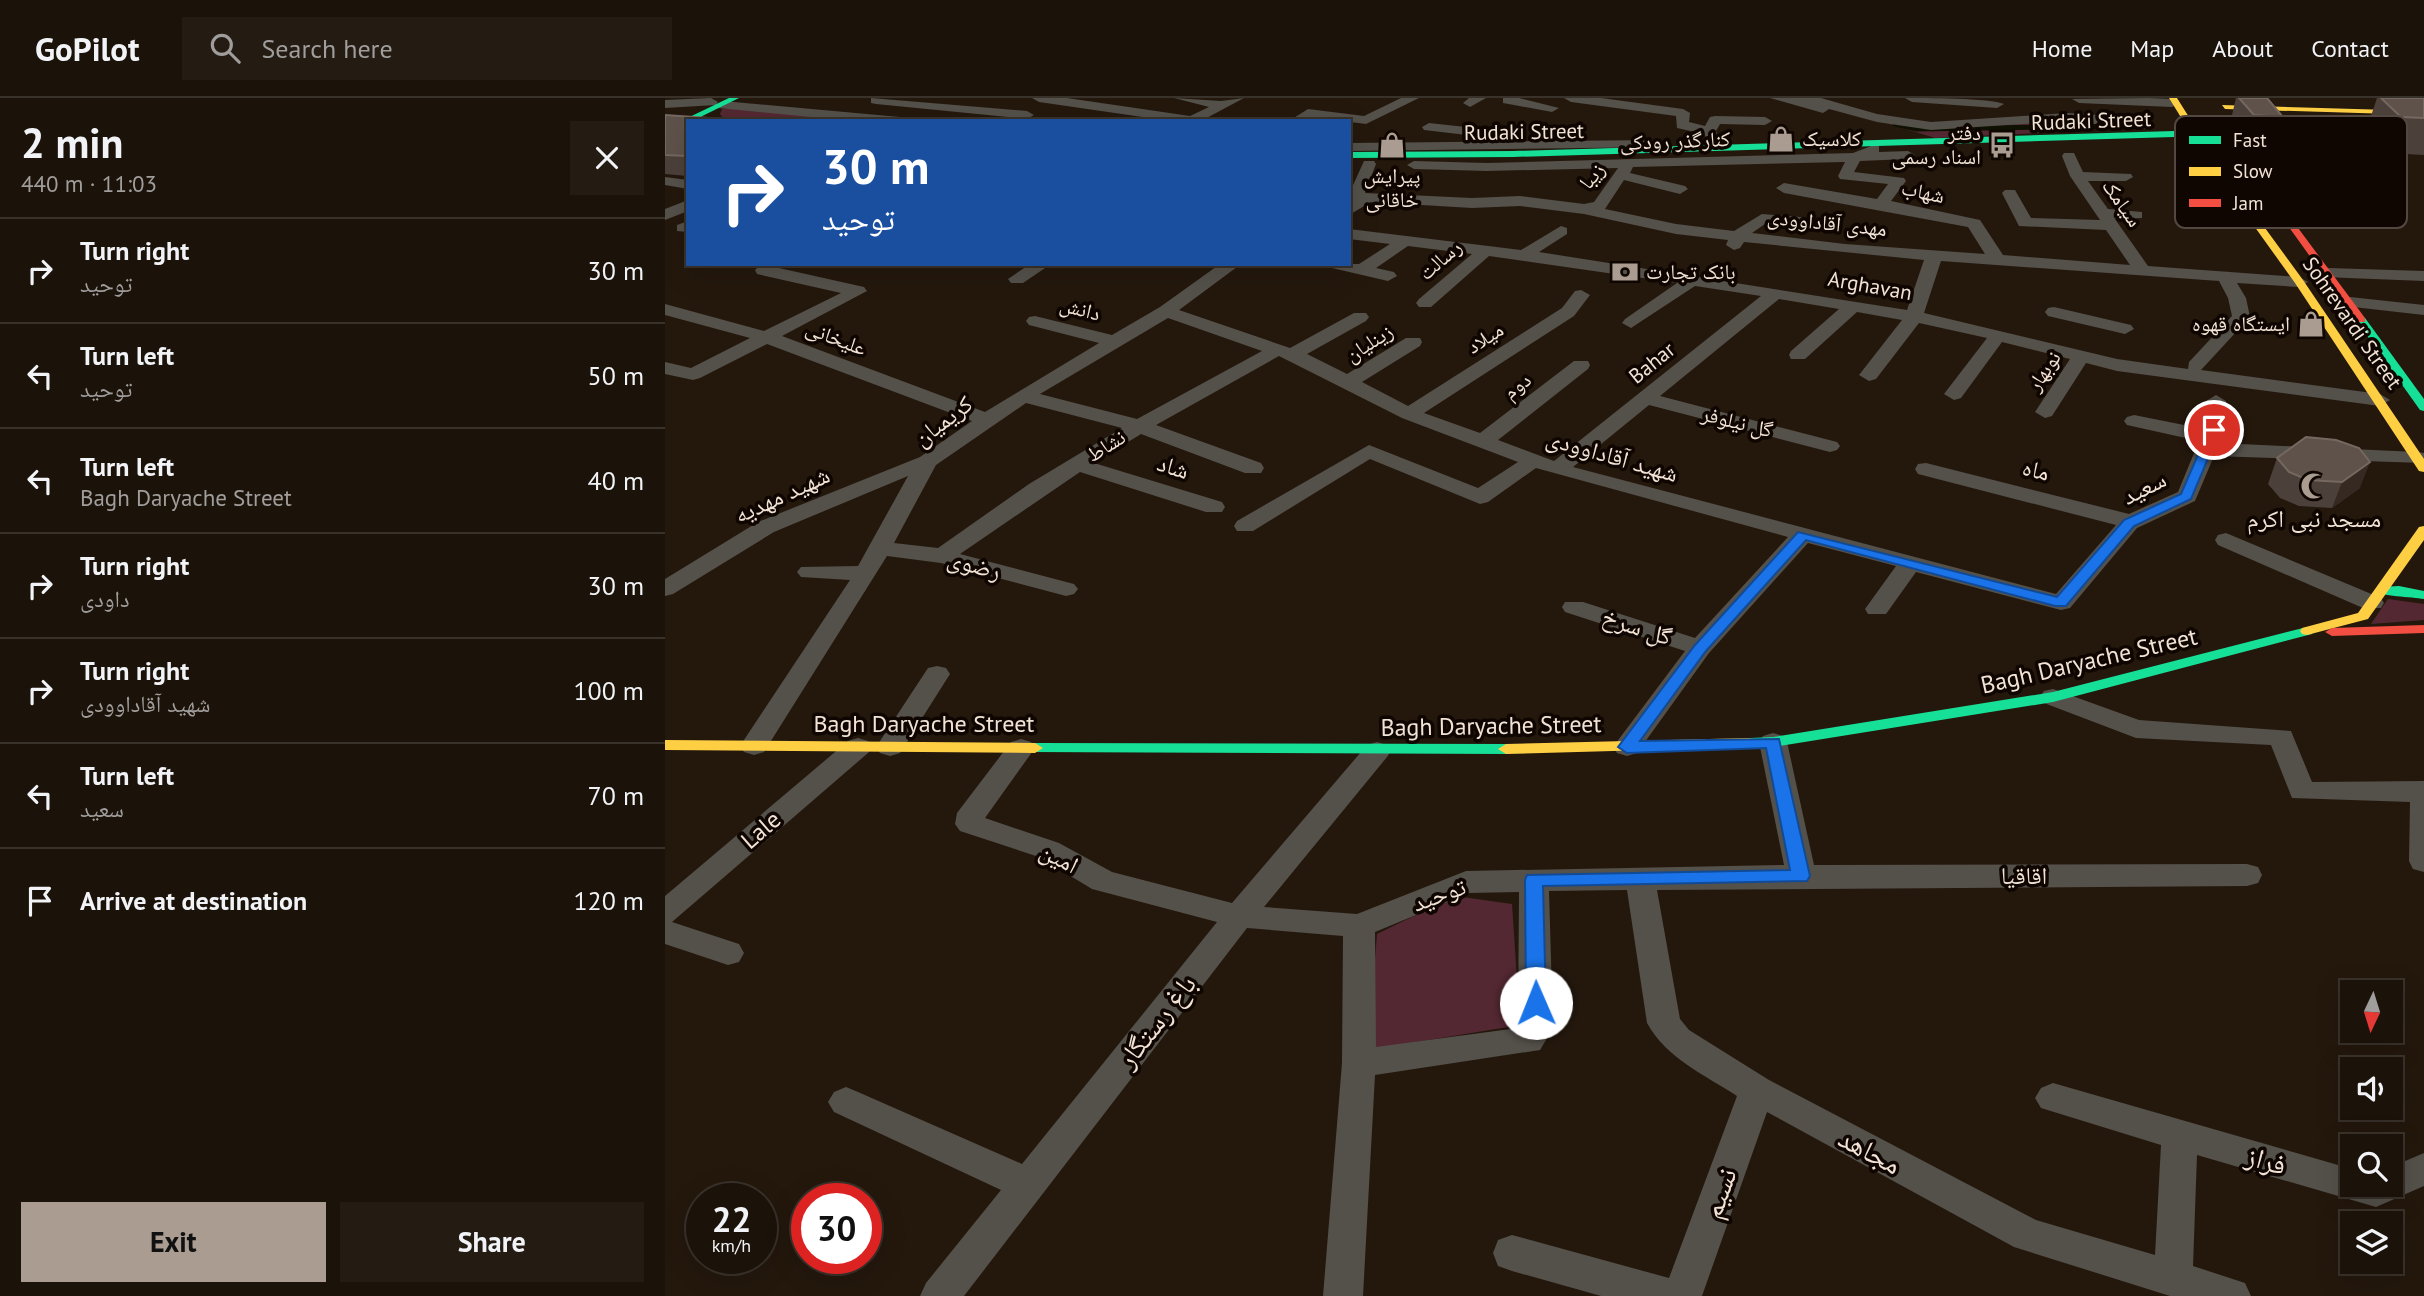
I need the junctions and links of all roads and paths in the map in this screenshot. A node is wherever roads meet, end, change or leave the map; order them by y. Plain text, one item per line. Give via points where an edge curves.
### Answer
1 (1154, 98) edge
2 (1181, 98) edge
3 (1237, 98) edge
4 (1378, 98) edge
5 (1571, 98) edge
6 (1777, 98) edge
7 (1808, 98) edge
8 (1912, 98) edge
9 (2063, 98) edge
10 (1050, 99) edge
11 (800, 100) dead end
12 (876, 100) dead end
13 (1407, 100) edge
14 (1508, 100) dead end
15 (1531, 100) edge
16 (1950, 100) edge
17 (2173, 100) edge
18 (722, 101) edge
19 (935, 101) edge
20 (1085, 101) edge
21 (2210, 102) edge
22 (665, 104) edge
23 (1997, 104) dead end
24 (1621, 105) junction
25 (2424, 106) edge
26 (1552, 108) dead end
27 (1221, 110) junction
28 (1835, 110) junction
29 (781, 111) junction
30 (1125, 111) junction
31 (2424, 113) edge
32 (1607, 114) dead end
33 (2183, 116) edge
34 (841, 118) edge
35 (1021, 118) edge
36 (688, 119) edge
37 (866, 119) edge
38 (894, 119) edge
39 (1110, 119) edge
40 (1185, 119) edge
41 (1195, 119) edge
42 (1299, 119) edge
43 (1765, 121) dead end
44 (680, 123) edge
45 (1660, 125) dead end
46 (1682, 125) junction
47 (2144, 125) junction
48 (1947, 126) junction
49 (1429, 127) dead end
50 (1591, 127) dead end
51 (665, 130) edge
52 (2175, 134) edge
53 (2078, 136) junction
54 (1712, 137) junction
55 (2175, 138) edge
56 (2117, 141) junction
57 (1934, 144) junction
58 (1589, 145) junction
59 (1351, 147) edge
60 (1874, 149) junction
61 (1532, 150) junction
62 (2168, 151) dead end
63 (1908, 155) dead end
64 (2069, 156) dead end
65 (1855, 157) junction
66 (1351, 159) edge
67 (1351, 159) edge
68 (1351, 160) edge
69 (1751, 160) junction
70 (1369, 164) junction
71 (1624, 169) junction
72 (2077, 176) junction
73 (2126, 177) dead end
74 (1735, 179) dead end
75 (1428, 180) dead end
76 (665, 181) edge
77 (686, 185) edge
78 (1784, 188) dead end
79 (1680, 189) dead end
80 (665, 190) edge
81 (686, 193) edge
82 (2010, 193) dead end
83 (1445, 201) junction
84 (1881, 204) junction
85 (686, 206) edge
86 (1352, 207) edge
87 (1584, 209) junction
88 (665, 215) edge
89 (2136, 215) dead end
90 (2108, 219) junction
91 (1800, 222) dead end
92 (1351, 227) edge
93 (2260, 228) edge
94 (2296, 228) edge
95 (1561, 231) dead end
96 (1351, 234) edge
97 (1405, 241) junction
98 (1735, 243) junction
99 (1462, 244) junction
100 (1485, 251) junction
101 (1530, 251) junction
102 (1934, 256) junction
103 (1998, 261) junction
104 (771, 266) edge
105 (1039, 266) edge
106 (1222, 266) edge
107 (1346, 266) edge
108 (1361, 270) junction
109 (2144, 272) junction
110 (2329, 273) junction
111 (1388, 276) dead end
112 (2424, 276) edge
113 (2225, 277) junction
114 (1017, 279) dead end
115 (1693, 280) junction
116 (2299, 282) junction
117 (1776, 293) junction
118 (1581, 295) dead end
119 (2350, 302) junction
120 (1425, 303) dead end
121 (1853, 306) junction
122 (1546, 308) dead end
123 (665, 309) edge
124 (2424, 310) edge
125 (1167, 311) junction
126 (1916, 311) junction
127 (1568, 312) junction
128 (2054, 312) dead end
129 (1360, 317) dead end
130 (1035, 321) dead end
131 (2090, 322) junction
132 (1631, 323) dead end
133 (2125, 329) dead end
134 (1998, 335) junction
135 (769, 338) junction
136 (1114, 341) junction
137 (1413, 342) dead end
138 (2079, 349) junction
139 (1286, 352) junction
140 (1798, 355) dead end
141 (1581, 365) dead end
142 (2196, 366) junction
143 (665, 368) edge
144 (1869, 375) dead end
145 (1348, 382) junction
146 (1954, 394) dead end
147 (2376, 394) junction
148 (1023, 396) junction
149 (1644, 398) junction
150 (2216, 401) dead end
151 (2424, 407) edge
152 (2045, 412) dead end
153 (1409, 414) junction
154 (987, 420) junction
155 (2134, 421) dead end
156 (1139, 426) junction
157 (1481, 443) junction
158 (2209, 443) junction
159 (1830, 446) dead end
160 (927, 461) junction
161 (1533, 461) junction
162 (2421, 463) edge
163 (1077, 464) junction
164 (1253, 468) dead end
165 (1926, 469) dead end
166 (1557, 470) junction
167 (1214, 507) dead end
168 (2132, 522) junction
169 (1245, 526) dead end
170 (2424, 530) edge
171 (1803, 535) junction
172 (2226, 540) dead end
173 (881, 548) junction
174 (941, 556) junction
175 (1910, 563) junction
176 (809, 572) dead end
177 (866, 573) junction
178 (665, 589) edge
179 (1066, 589) dead end
180 (2424, 595) edge
181 (2376, 597) junction
182 (2061, 603) joint
183 (1574, 607) dead end
184 (1877, 609) dead end
185 (2424, 629) edge
186 (2305, 633) junction
187 (1700, 648) junction
188 (937, 674) dead end
189 (2053, 697) junction
190 (1773, 743) junction
191 (665, 745) edge
192 (754, 746) junction
193 (858, 747) junction
194 (890, 747) junction
195 (1021, 747) junction
196 (1627, 747) junction
197 (1377, 751) junction
198 (2423, 792) edge
199 (2424, 861) edge
200 (2247, 875) dead end
201 (1801, 876) junction
202 (1640, 878) junction
203 (1534, 880) junction
204 (665, 913) edge
205 (1239, 916) junction
206 (1359, 926) junction
207 (665, 932) edge
208 (728, 953) dead end
209 (1359, 1063) junction
210 (1756, 1090) junction
211 (2053, 1098) dead end
212 (846, 1102) dead end
213 (2180, 1135) junction
214 (2424, 1169) edge
215 (2403, 1179) edge
216 (2340, 1182) edge
217 (1027, 1184) junction
218 (1512, 1253) dead end
219 (2173, 1278) junction
220 (940, 1296) edge
221 (1343, 1296) edge
222 (1667, 1296) edge
223 (1682, 1296) edge
224 (2231, 1296) edge

1 - 30 street
2 - 27 street
3 - 27 street
4 - 13 street
5 - 24 street
6 - 28 street
7 - 28 street
8 - 16 street
9 - 17 street
10 - 20 street
10 - 35 street
11 - 29 street
12 - 19 street
13 - 42 street via 1366,120 1308,113
14 - 15 street
15 - 26 street
16 - 23 street
16 - 48 street
17 - 33 main road, Sohrevardi Street
17 - 47 main road
18 - 22 street
18 - 29 street
18 - 36 main road
19 - 35 street
19 - 38 street
20 - 30 street
21 - 25 main road
21 - 31 main road
24 - 32 street
24 - 46 street via 1683,113
27 - 41 street
28 - 48 street
28 - 57 street
29 - 34 street
30 - 39 street
30 - 40 street
34 - 37 street
43 - 54 street via 1715,120
44 - 51 street
45 - 46 street
46 - 54 street
47 - 48 street via 2063,115
47 - 53 main road
49 - 61 street via 1534,139
50 - 58 street
52 - 53 main road, Rudaki Street
53 - 57 main road, Rudaki Street
54 - 57 street
54 - 58 street
55 - 56 main road, Rudaki Street
56 - 57 main road, Rudaki Street
56 - 62 main road
57 - 60 main road, Rudaki Street
57 - 61 main road, Rudaki Street
58 - 61 street
59 - 61 street
60 - 65 street, کنارگذر رودکی
60 - 67 main road, Rudaki Street
61 - 66 main road, Rudaki Street
63 - 65 street
64 - 72 street, سیامک
65 - 69 street, کنارگذر رودکی
65 - 84 street, شهاب via 1845,176 1899,181
68 - 70 street, کنارگذر رودکی
69 - 71 street, کنارگذر رودکی
69 - 74 street
70 - 71 street, کنارگذر رودکی
70 - 86 street
71 - 79 street
71 - 87 street, زیبا via 1599,206
72 - 73 street
72 - 90 street, سیامک
75 - 83 street via 1452,182
76 - 77 street
78 - 84 street
80 - 81 street
82 - 90 street via 2025,223
83 - 86 street, مهدی آقاداوودی via 1369,197
83 - 87 street, مهدی آقاداوودی via 1503,199
84 - 103 street, شهاب via 1974,223
85 - 88 street
87 - 98 street, مهدی آقاداوودی
89 - 90 street
90 - 109 street, سیامک
91 - 98 street via 1762,219
92 - 99 street, Arghavan
93 - 116 main road, Sohrevardi Street
94 - 110 main road, Sohrevardi Street
95 - 101 street
96 - 97 street, Arghavan
97 - 99 street, Arghavan
97 - 108 street
98 - 102 street, مهدی آقاداوودی
99 - 100 street, Arghavan
99 - 101 street, Arghavan
100 - 101 street, Arghavan
100 - 120 street, رسالت
101 - 115 street, Arghavan
101 - 126 street, Arghavan via 1759,278
102 - 103 street, مهدی آقاداوودی
102 - 126 street
103 - 109 street, مهدی آقاداوودی
104 - 135 street via 763,270 858,291
105 - 114 street
106 - 125 street, کریمیان
107 - 108 street
108 - 111 street
109 - 113 street, مهدی آقاداوودی
110 - 112 street
110 - 119 main road, Sohrevardi Street
113 - 116 street, مهدی آقاداوودی
113 - 142 street via 2241,317
115 - 117 street, Arghavan
115 - 132 street
116 - 147 main road, Sohrevardi Street
117 - 121 street, Arghavan
117 - 149 street, Bahar
118 - 127 street, میلاد
119 - 124 street
119 - 151 main road, Sohrevardi Street
121 - 126 street, Arghavan
121 - 140 street
122 - 127 street
123 - 135 street, علیخانی
125 - 136 street, کریمیان
125 - 139 street, شهید آقاداوودی
126 - 134 street, Arghavan
126 - 138 street, Arghavan via 1996,320
126 - 144 street
127 - 153 street, میلاد
128 - 131 street
129 - 139 street, نشاط
130 - 136 street, دانش
131 - 133 street
131 - 138 street, نوبهار
134 - 138 street, Arghavan
134 - 146 street
135 - 143 street via 693,374
135 - 154 street, علیخانی
136 - 148 street, کریمیان
137 - 145 street, زینلیان
138 - 142 street, Arghavan
138 - 147 street, Arghavan via 2187,376
138 - 152 street, نوبهار
139 - 145 street, شهید آقاداوودی
139 - 156 street, نشاط
141 - 157 street, دوم
142 - 147 street, Arghavan
145 - 153 street, شهید آقاداوودی
147 - 162 main road, Sohrevardi Street
148 - 154 street, کریمیان
148 - 156 street
149 - 159 street, گل نیلوفر
149 - 166 street, Bahar
150 - 158 street, سعید
153 - 157 street, شهید آقاداوودی
154 - 160 street, کریمیان
155 - 158 street
156 - 163 street, نشاط
156 - 164 street
157 - 161 street, شهید آقاداوودی
158 - 162 street
158 - 168 street, سعید via 2187,496
160 - 173 street, کریمیان
160 - 178 street, شهید مهدیه via 766,527
161 - 166 street, شهید آقاداوودی
161 - 169 street via 1480,497 1369,451
163 - 167 street, شاد
163 - 174 street, نشاط
165 - 168 street, ماه
166 - 171 street, شهید آقاداوودی
168 - 182 street, سعید
170 - 181 main road
171 - 175 street, شهید آقاداوودی
171 - 187 street
172 - 181 street
173 - 174 street, رضوی
173 - 177 street, کریمیان
174 - 179 street, رضوی
175 - 182 street, شهید آقاداوودی
175 - 184 street
176 - 177 street
177 - 192 street, کریمیان
180 - 181 main road via 2399,590
181 - 186 main road via 2363,615
183 - 187 street, گل سرخ
185 - 186 main road
186 - 189 main road, Bagh Daryache Street
187 - 196 street
188 - 194 street
189 - 190 main road, Bagh Daryache Street
189 - 198 street via 2136,729 2281,737 2302,791
190 - 196 main road, Bagh Daryache Street
190 - 201 street
191 - 192 main road, Bagh Daryache Street
192 - 193 main road, Bagh Daryache Street
193 - 194 main road, Bagh Daryache Street
193 - 204 street, Lale
194 - 195 main road, Bagh Daryache Street
195 - 197 main road, Bagh Daryache Street
195 - 205 street, امین via 971,813 970,824 1049,850 1103,881
196 - 197 main road, Bagh Daryache Street
197 - 205 street, باغ رستگار
198 - 199 street
200 - 201 street, اقاقیا
201 - 202 street, توحید
202 - 203 street, توحید
202 - 210 street, مجاهد via 1664,1023 1677,1040
203 - 206 street, توحید via 1466,882
203 - 209 street via 1536,1028 1528,1041
205 - 206 street, توحید
205 - 217 street, باغ رستگار
206 - 209 street
207 - 208 street
209 - 221 street
210 - 219 street, مجاهد via 2027,1235
210 - 223 street, نسیم
211 - 213 street, فراز
212 - 217 street
213 - 216 street, فراز
213 - 219 street
214 - 215 street, فراز
217 - 220 street, باغ رستگار
218 - 222 street
219 - 224 street, مجاهد

